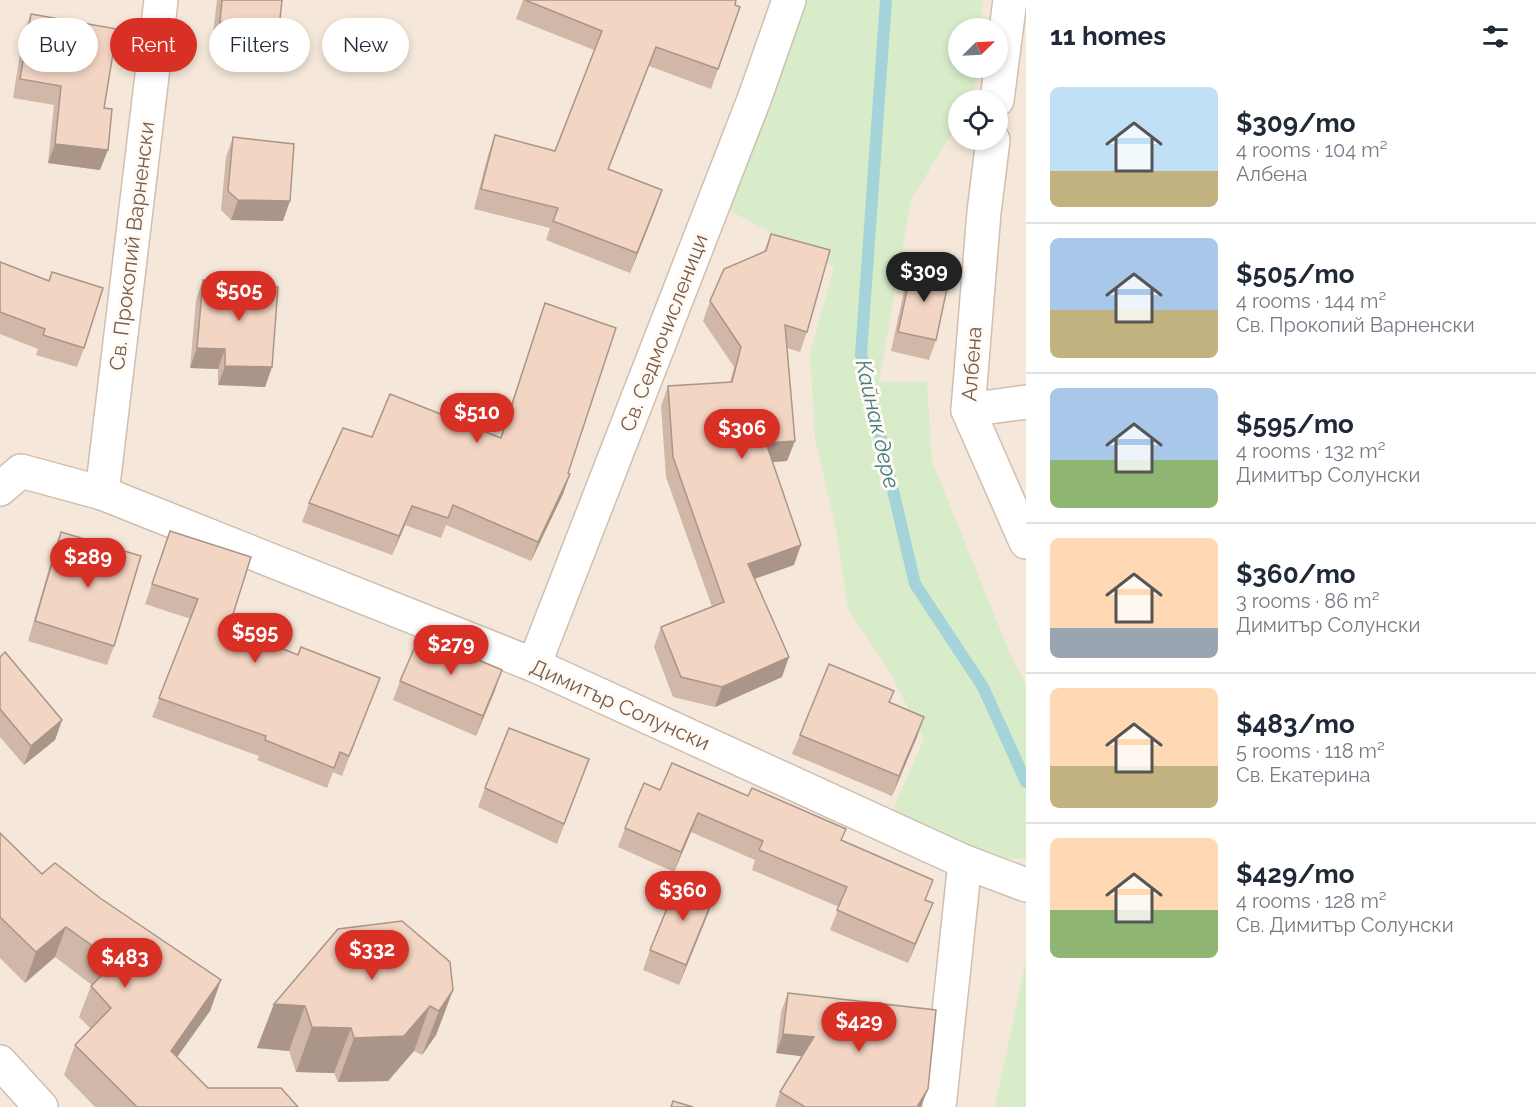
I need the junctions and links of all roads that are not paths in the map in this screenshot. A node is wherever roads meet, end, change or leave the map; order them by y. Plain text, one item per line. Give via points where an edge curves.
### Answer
1 (161, 0) edge
2 (789, 0) edge
3 (1010, 0) edge
4 (998, 90) edge
5 (992, 150) edge
6 (1026, 402) edge
7 (968, 410) junction
8 (0, 489) edge
9 (102, 492) junction
10 (1026, 542) edge
11 (534, 665) junction
12 (965, 862) junction
13 (1026, 885) edge
14 (0, 1062) edge
15 (41, 1107) edge
16 (939, 1107) edge

1 - 9 street, Св. Прокопий Варненски
2 - 11 street, Св. Седмочисленици
3 - 4 street
5 - 7 street, Албена
6 - 7 street
7 - 10 street, Албена
8 - 9 street, Димитър Солунски via 21,471
9 - 11 street, Димитър Солунски
11 - 12 street, Димитър Солунски
12 - 13 street, Димитър Солунски
12 - 16 street
14 - 15 street

